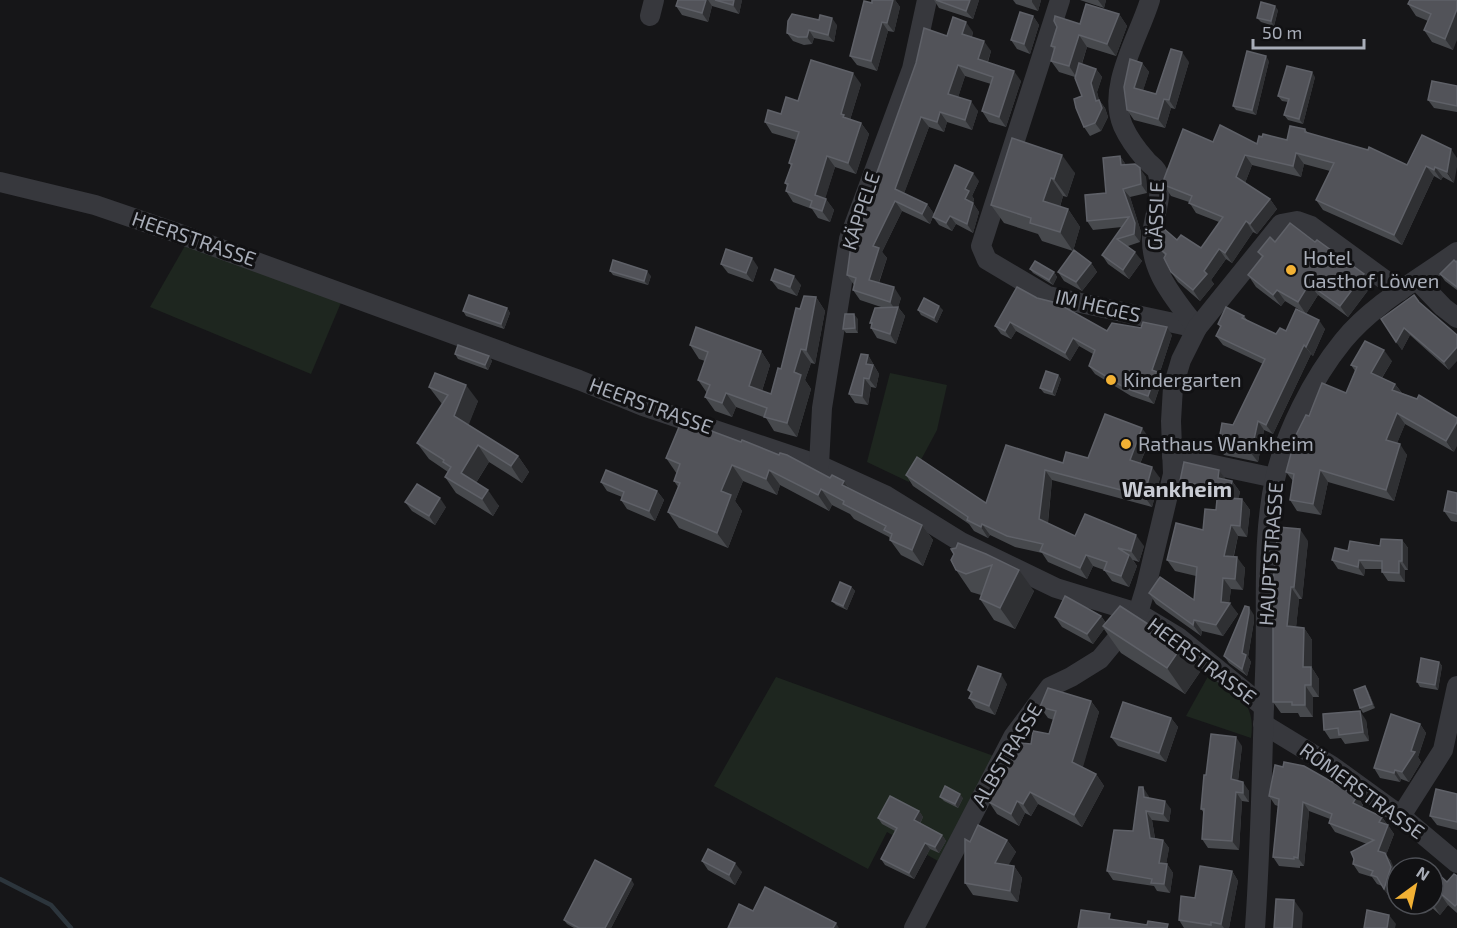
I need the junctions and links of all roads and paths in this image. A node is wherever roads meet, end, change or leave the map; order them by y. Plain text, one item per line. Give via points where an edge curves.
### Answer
1 (927, 0) edge
2 (1059, 0) edge
3 (1150, 0) edge
4 (0, 182) edge
5 (1457, 252) edge
6 (1418, 281) junction
7 (1400, 291) junction
8 (1457, 318) edge
9 (1197, 328) junction
10 (1172, 456) junction
11 (819, 465) junction
12 (1275, 478) junction
13 (1138, 613) junction
14 (1457, 686) edge
15 (1263, 716) junction
16 (1401, 816) junction
17 (1457, 863) edge
18 (914, 928) edge
19 (1254, 928) edge

1 - 11 street, KÄPPELE via 912,69 849,239 822,408
2 - 9 street, IM HEGES via 981,246 987,260 1048,296
3 - 9 street, GÄSSLE via 1118,96 1123,126 1158,172 1160,190 1152,231 1154,262 1163,283
4 - 11 street, HEERSTRASSE via 95,205 177,232 643,406
5 - 6 street, HAUPTSTRASSE
6 - 7 street, HAUPTSTRASSE
6 - 8 street
7 - 9 street via 1311,226 1297,220 1281,224
7 - 12 street, HAUPTSTRASSE via 1332,355 1303,401
9 - 10 street via 1173,387
10 - 12 street
10 - 13 street via 1169,495
11 - 13 street, HEERSTRASSE via 885,495 961,542 1056,588
12 - 15 street, HAUPTSTRASSE via 1266,566
13 - 15 street, HEERSTRASSE via 1178,637
13 - 18 street, ALBSTRASSE via 1100,658 1050,687 1030,712 1013,737
14 - 16 street via 1443,750
15 - 16 street, RÖMERSTRASSE
15 - 19 street, HAUPTSTRASSE
16 - 17 street, RÖMERSTRASSE

